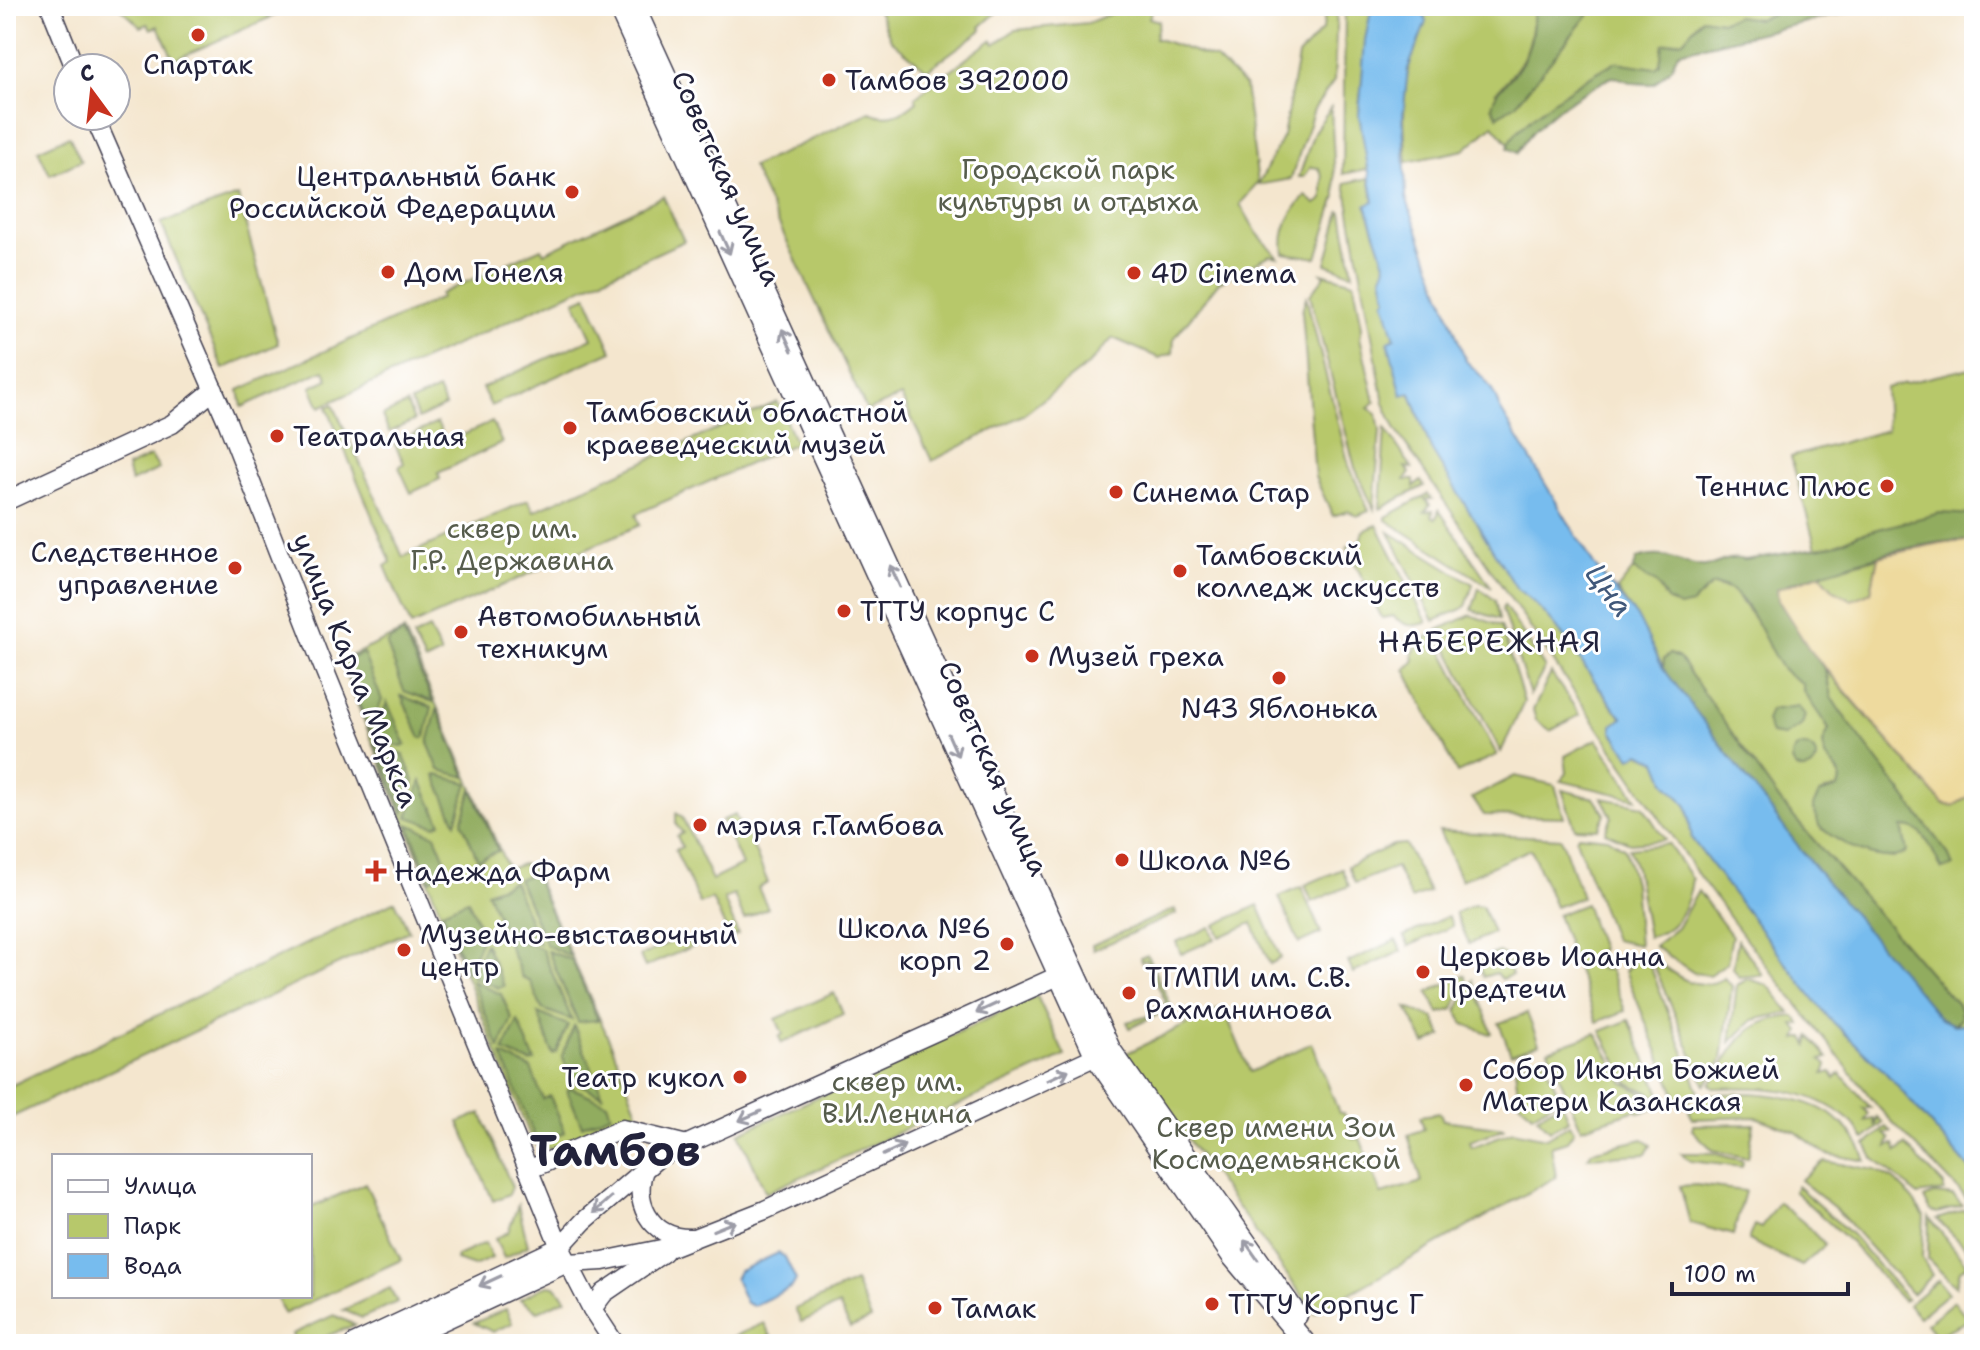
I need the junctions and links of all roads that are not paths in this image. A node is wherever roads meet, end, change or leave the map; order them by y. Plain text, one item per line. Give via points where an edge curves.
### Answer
1 (50, 6) edge
2 (618, 6) edge
3 (634, 6) edge
4 (69, 52) edge
5 (101, 132) edge
6 (214, 390) junction
7 (6, 501) edge
8 (1065, 973) junction
9 (1103, 1053) junction
10 (687, 1145) junction
11 (646, 1165) junction
12 (528, 1170) junction
13 (695, 1238) junction
14 (671, 1247) junction
15 (564, 1255) junction
16 (592, 1309) junction
17 (1304, 1342) edge
18 (354, 1344) edge
19 (393, 1344) edge
20 (615, 1344) edge

1 - 4 main road
2 -> 8 main road, Советская улица
8 -> 3 main road, Советская улица
5 - 6 main road, улица Карла Маркса
6 - 7 main road via 172,424
6 - 12 main road, улица Карла Маркса
8 - 9 main road, Советская улица
8 -> 10 main road
13 -> 9 main road
9 - 17 main road, Советская улица via 1298,1317
10 - 11 main road
10 - 12 main road via 622,1129
11 - 13 main road via 639,1197 647,1217 673,1236
11 -> 15 main road
12 - 15 main road, улица Карла Маркса
13 - 14 main road
14 - 15 main road via 603,1261
14 - 16 main road via 604,1293
15 - 16 main road, улица Карла Маркса
15 -> 18 main road
15 - 19 main road
16 - 20 main road, улица Карла Маркса

